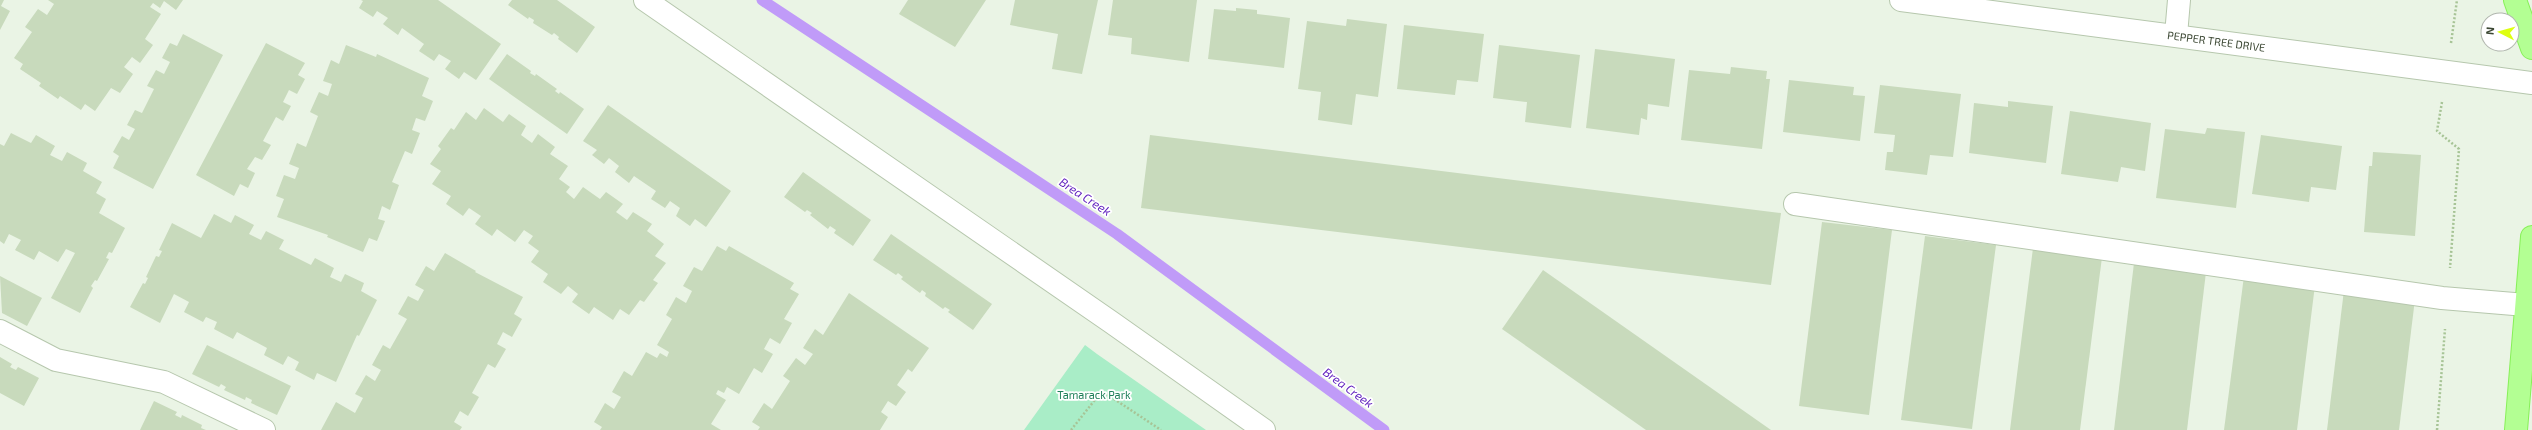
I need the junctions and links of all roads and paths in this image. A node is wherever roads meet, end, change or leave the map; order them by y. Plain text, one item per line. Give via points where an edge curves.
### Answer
1 (645, 0) edge
2 (1901, 0) edge
3 (2179, 0) edge
4 (2457, 0) edge
5 (2515, 0) edge
6 (2176, 35) junction
7 (2532, 48) edge
8 (2446, 74) junction
9 (2532, 84) edge
10 (1795, 204) dead end
11 (2532, 237) edge
12 (2447, 298) junction
13 (2526, 305) junction
14 (0, 331) edge
15 (264, 430) edge
16 (1071, 430) edge
17 (1161, 430) edge
18 (1264, 430) edge
19 (2437, 430) edge
20 (2516, 430) edge

1 - 18 street
2 - 6 street, PEPPER TREE DRIVE
3 - 6 street
4 - 8 path
5 - 7 main road
6 - 8 street, PEPPER TREE DRIVE
8 - 9 street, PEPPER TREE DRIVE
8 - 12 path via 2437,131 2459,149
10 - 12 street
11 - 13 main road
12 - 13 street
12 - 19 path
13 - 20 main road
14 - 15 street via 56,360 164,382
16 - 17 path via 1102,391

